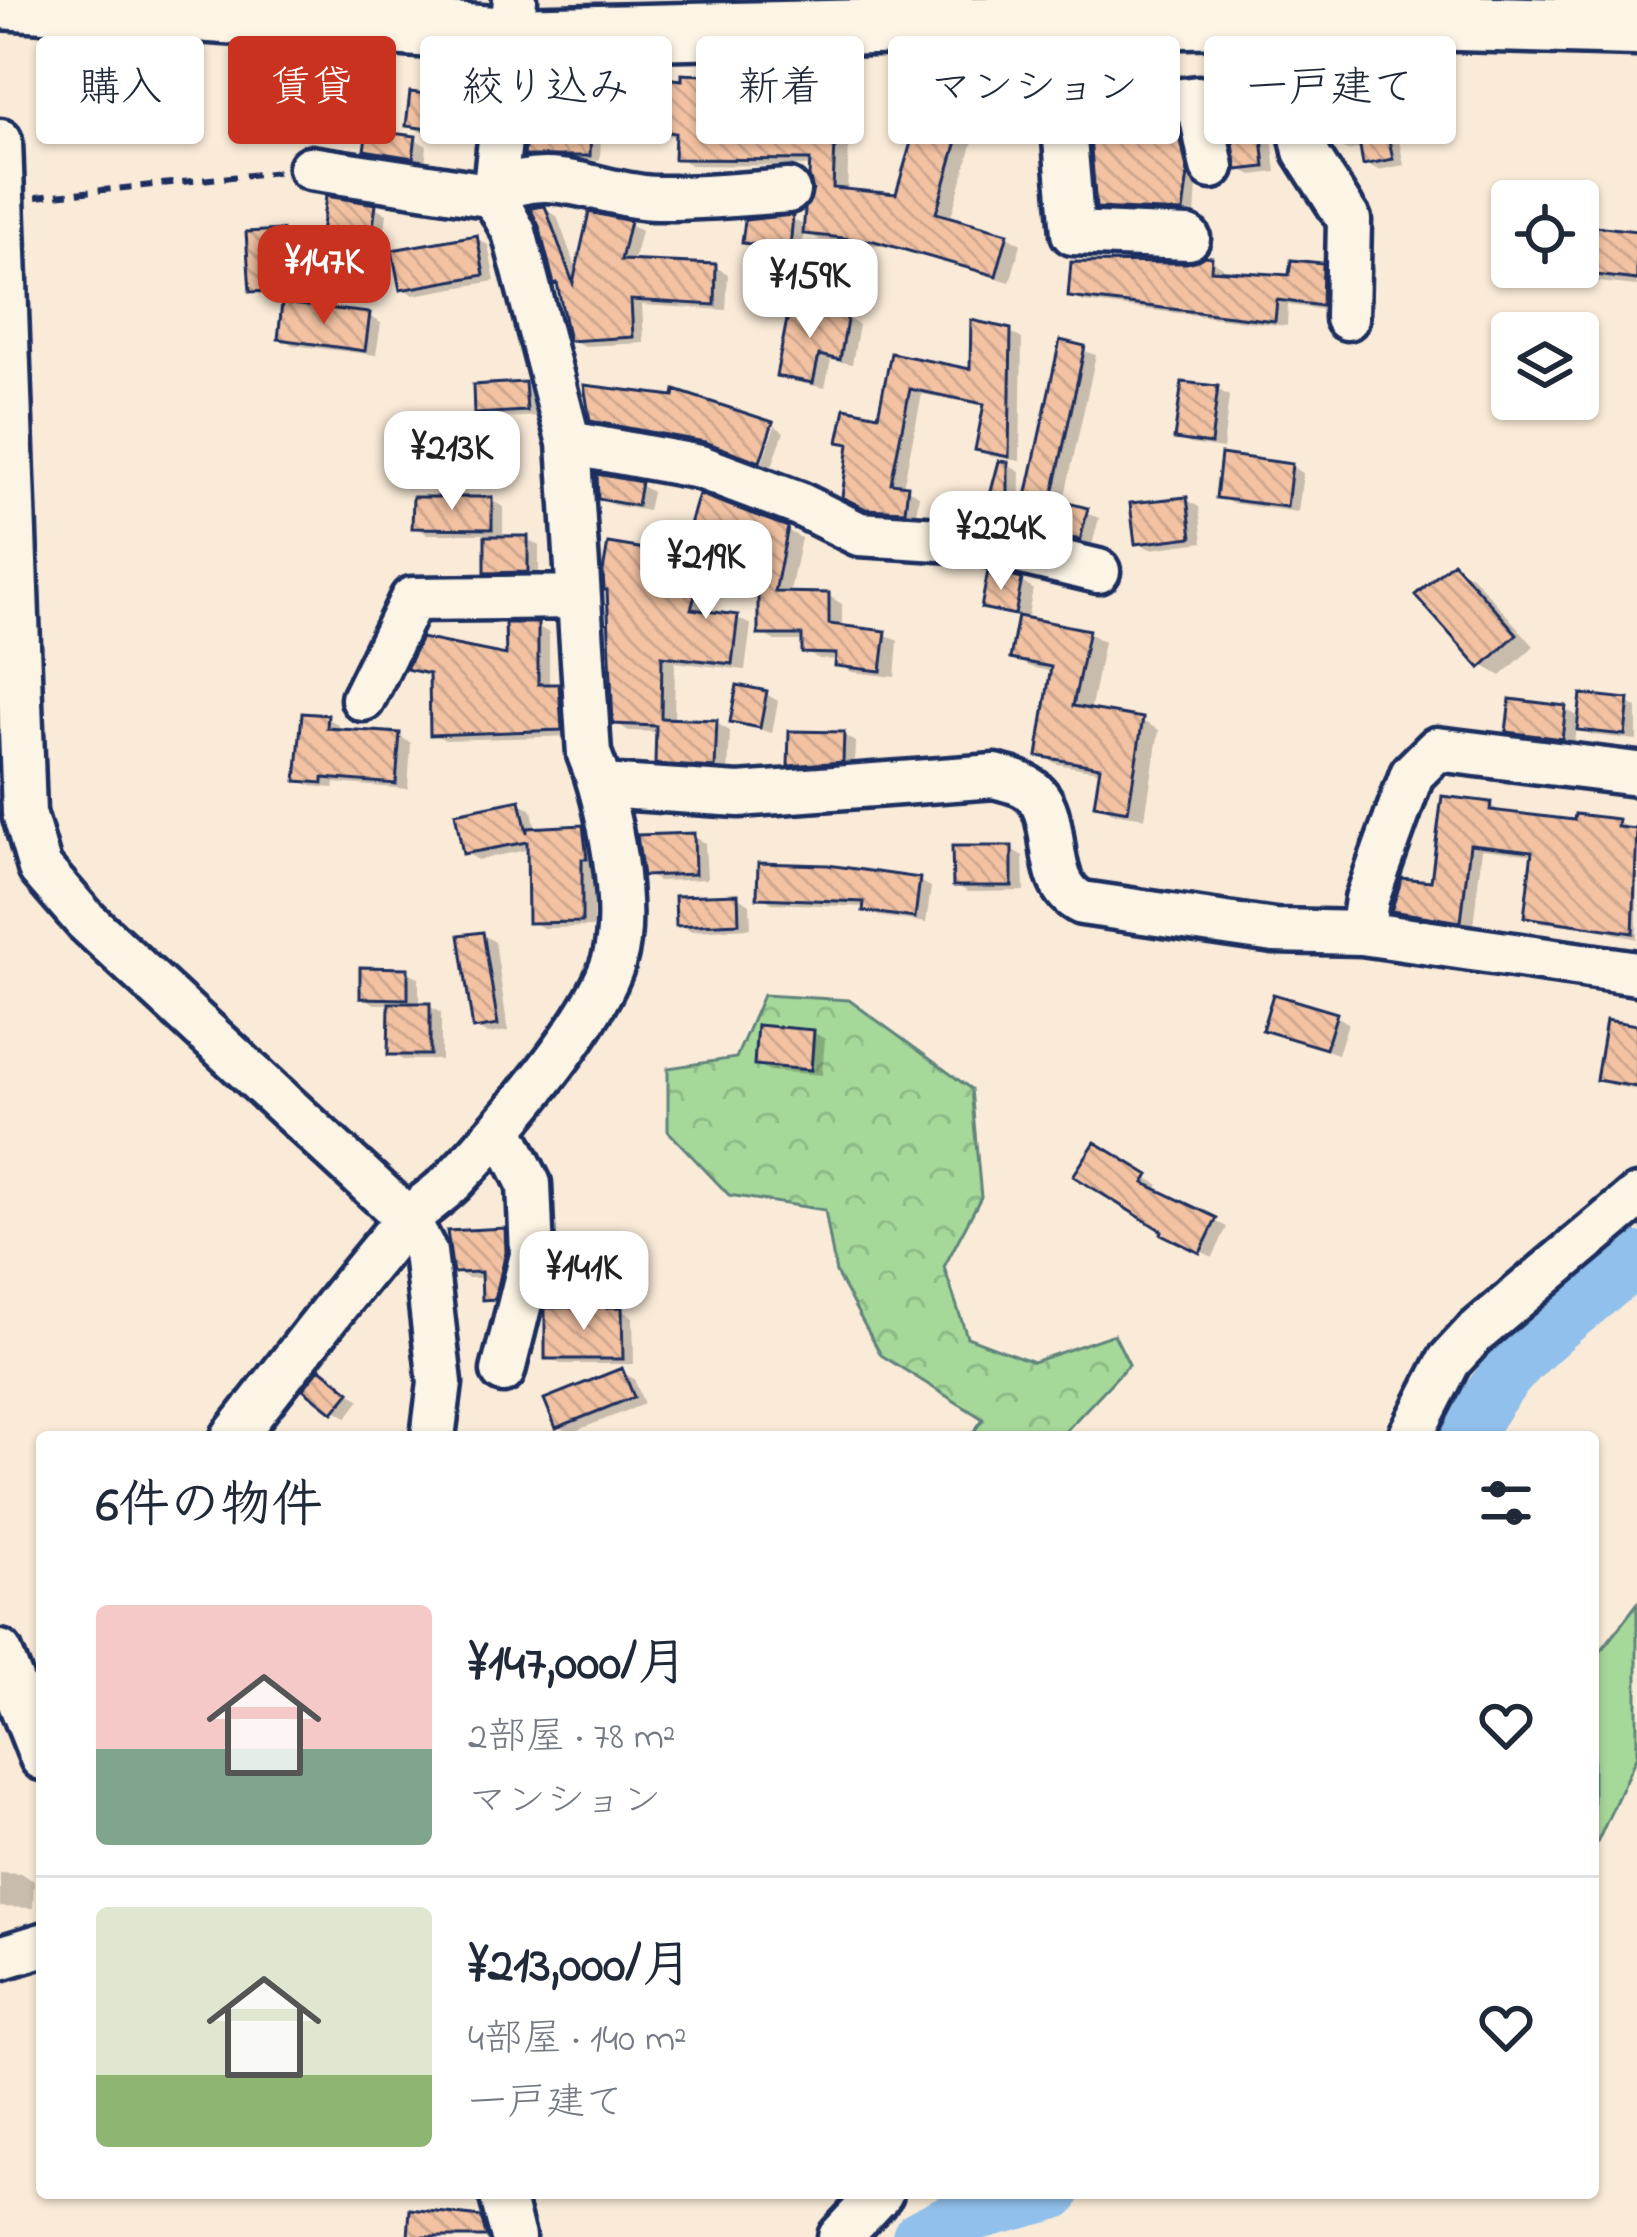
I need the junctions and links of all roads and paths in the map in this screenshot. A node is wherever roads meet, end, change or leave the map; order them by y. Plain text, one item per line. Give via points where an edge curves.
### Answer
1 (0, 1) edge
2 (1274, 9) edge
3 (512, 18) edge
4 (1055, 23) junction
5 (1637, 28) edge
6 (1056, 36) edge
7 (1180, 100) edge
8 (0, 141) edge
9 (1065, 144) edge
10 (1212, 166) dead end
11 (310, 168) joint
12 (788, 191) dead end
13 (494, 196) junction
14 (2, 200) edge
15 (1188, 238) dead end
16 (1347, 318) dead end
17 (569, 443) junction
18 (1098, 571) dead end
19 (579, 597) junction
20 (363, 699) dead end
21 (1637, 774) edge
22 (602, 786) junction
23 (12, 811) edge
24 (1362, 933) junction
25 (1637, 973) edge
26 (502, 1130) junction
27 (1637, 1197) edge
28 (408, 1219) junction
29 (503, 1371) dead end
30 (238, 1431) edge
31 (434, 1431) edge
32 (1413, 1431) edge
33 (0, 1652) edge
34 (21, 1702) edge
35 (36, 1742) edge
36 (36, 1947) edge
37 (0, 1958) edge
38 (503, 2199) edge
39 (875, 2199) edge
40 (513, 2237) edge
41 (840, 2237) edge

1 - 3 main road
2 - 4 main road
2 - 5 main road
2 - 16 street via 1305,151 1348,220
3 - 4 main road
3 - 13 street
4 - 6 street
7 - 10 street via 1198,98
8 - 14 street
9 - 15 street via 1073,233
11 - 13 street
11 - 14 path
12 - 13 street via 652,198 574,182 509,184
13 - 17 street via 514,232
14 - 23 street
17 - 18 street via 700,467 859,535 973,541
17 - 19 street
19 - 20 street via 412,599
19 - 22 street via 589,754
21 - 24 street via 1437,749 1412,774 1366,898
22 - 24 street via 739,795 995,776 1028,787 1046,811 1058,880 1082,903 1274,931
22 - 26 street via 619,898 614,962
23 - 28 street via 40,868 85,920
24 - 25 street
26 - 28 street
26 - 29 street via 529,1184 532,1255
27 - 32 street via 1474,1334 1449,1361
28 - 30 street
28 - 31 street via 425,1252 440,1383
33 - 34 street
34 - 35 street
36 - 37 street
38 - 40 street
39 - 41 street

